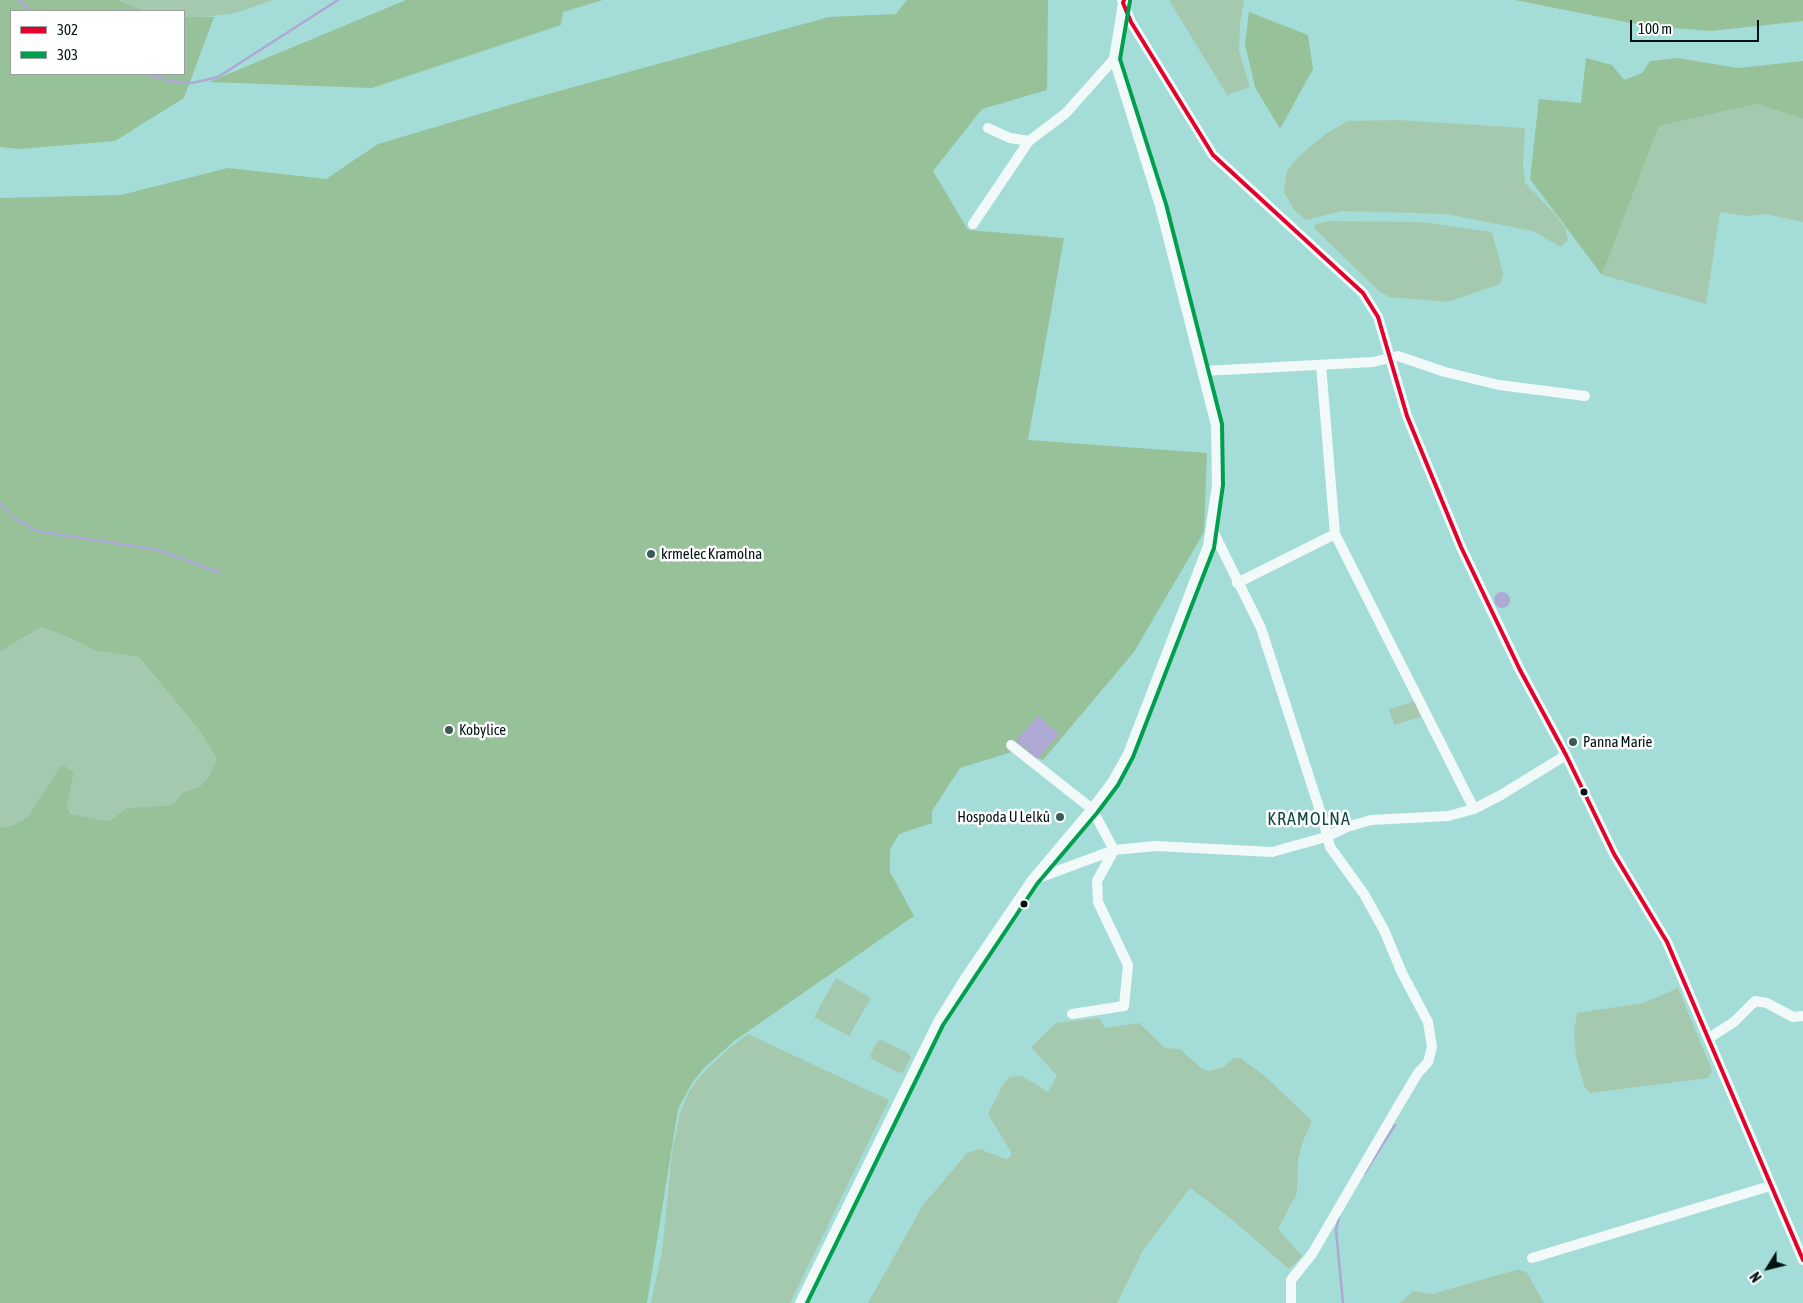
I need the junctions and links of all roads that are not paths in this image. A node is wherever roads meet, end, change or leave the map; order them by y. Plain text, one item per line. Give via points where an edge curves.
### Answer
1 (1123, 1) edge
2 (1114, 59) junction
3 (988, 128) dead end
4 (1029, 141) junction
5 (974, 224) dead end
6 (1391, 359) junction
7 (1321, 365) junction
8 (1203, 371) junction
9 (1585, 396) dead end
10 (1212, 529) junction
11 (1335, 534) junction
12 (1237, 583) junction
13 (1011, 745) dead end
14 (1566, 754) junction
15 (1474, 808) junction
16 (1092, 809) junction
17 (1326, 837) junction
18 (1114, 850) junction
19 (1032, 880) junction
20 (1072, 1014) dead end
21 (1803, 1016) edge
22 (1709, 1038) junction
23 (1770, 1186) junction
24 (1532, 1258) dead end
25 (1803, 1260) edge
26 (800, 1303) edge
27 (1291, 1303) edge

1 - 2 street
1 - 6 street via 1136,30 1212,155 1363,293 1378,317
2 - 4 street via 1066,113
2 - 8 street via 1160,206
3 - 4 street via 1010,138
4 - 5 street
6 - 7 street
6 - 9 street via 1398,356 1407,358 1445,372 1499,385
6 - 14 street via 1407,416 1461,547 1520,670
7 - 8 street
7 - 11 street
8 - 10 street via 1216,425 1217,485
10 - 12 street
10 - 16 street via 1128,754
11 - 12 street
11 - 15 street
12 - 17 street via 1261,628 1324,820
13 - 16 street
14 - 15 street
14 - 22 street via 1614,854 1667,942
15 - 17 street via 1448,816 1371,820
16 - 18 street
16 - 19 street
17 - 18 street via 1272,852 1156,846
17 - 27 street via 1384,930 1402,974 1428,1022 1432,1047 1428,1062 1400,1103 1316,1249 1291,1280
18 - 19 street
18 - 20 street via 1097,881 1098,902 1128,965 1124,1006
19 - 26 street via 938,1022
21 - 22 street via 1792,1017 1767,1003 1755,1001 1734,1022
22 - 23 street
23 - 24 street
23 - 25 street

